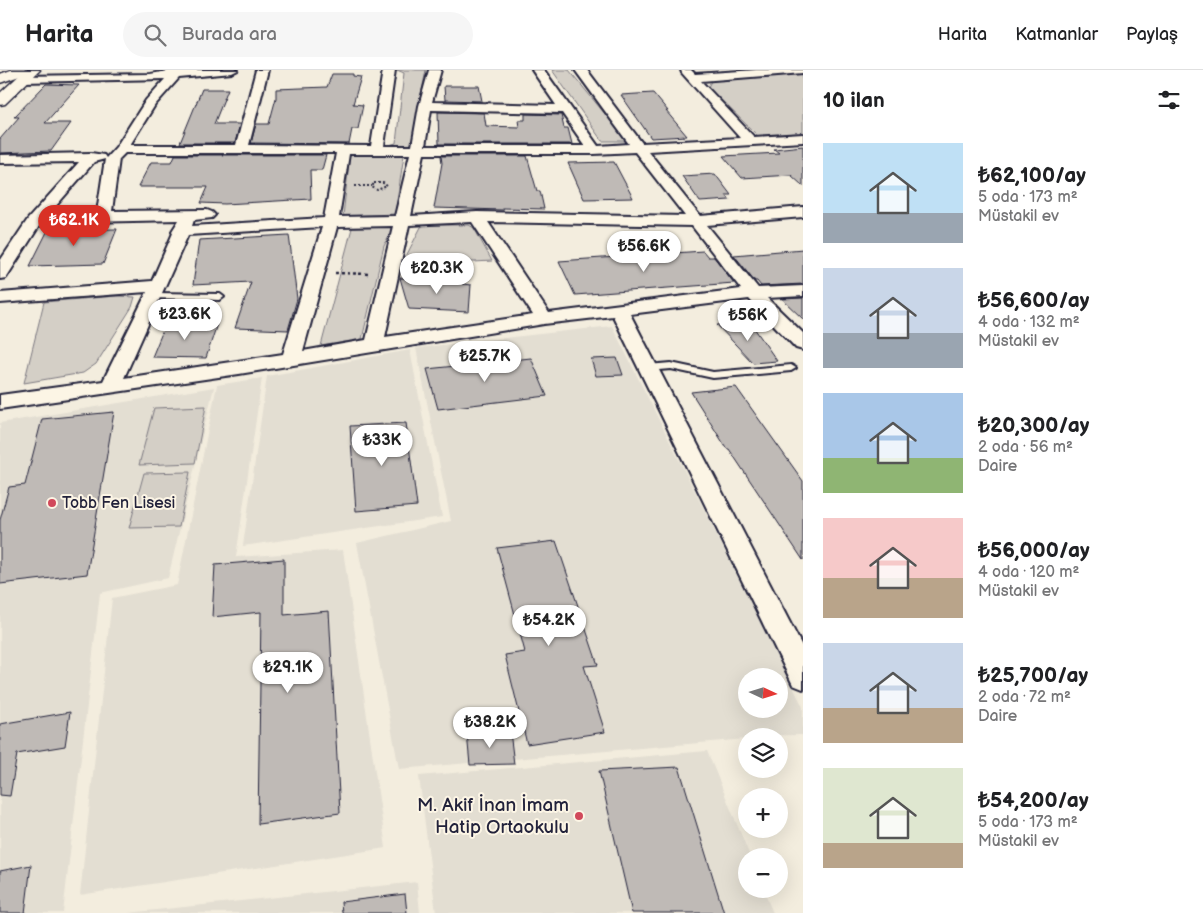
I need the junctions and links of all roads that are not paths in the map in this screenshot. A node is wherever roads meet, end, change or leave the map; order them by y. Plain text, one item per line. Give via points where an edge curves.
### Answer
1 (232, 70) edge
2 (262, 70) edge
3 (389, 70) edge
4 (434, 70) edge
5 (538, 70) edge
6 (582, 70) edge
7 (803, 70) edge
8 (26, 73) edge
9 (178, 73) edge
10 (689, 74) edge
11 (0, 79) edge
12 (0, 101) edge
13 (425, 106) junction
14 (565, 109) junction
15 (803, 138) edge
16 (751, 142) junction
17 (242, 148) junction
18 (639, 148) junction
19 (343, 149) junction
20 (377, 150) junction
21 (418, 150) junction
22 (594, 150) junction
23 (117, 154) junction
24 (91, 157) junction
25 (0, 159) edge
26 (803, 212) edge
27 (332, 215) junction
28 (104, 216) junction
29 (477, 217) junction
30 (36, 219) junction
31 (401, 221) junction
32 (696, 221) junction
33 (184, 224) junction
34 (0, 274) edge
35 (156, 291) junction
36 (803, 291) edge
37 (753, 293) junction
38 (220, 297) dead end
39 (0, 298) edge
40 (619, 310) junction
41 (544, 320) junction
42 (803, 344) edge
43 (374, 345) junction
44 (291, 360) junction
45 (648, 368) junction
46 (791, 368) dead end
47 (110, 387) junction
48 (0, 402) edge
49 (803, 676) edge

1 - 9 street
2 - 17 street
3 - 20 street
4 - 13 street
5 - 14 street
6 - 18 street
7 - 10 street
8 - 9 street
8 - 11 main road
8 - 12 main road
9 - 23 street via 150,103
10 - 16 street
13 - 14 street
13 - 21 street
14 - 22 street
15 - 16 street
16 - 18 street
17 - 19 street
17 - 23 street
18 - 22 street
18 - 32 street
19 - 20 street
19 - 27 street
20 - 21 street
21 - 22 street
21 - 31 street
23 - 24 street
23 - 28 street
24 - 25 street
24 - 30 street
26 - 32 street
27 - 31 street
27 - 33 street
27 - 44 street
28 - 30 street
28 - 33 street
29 - 31 street
29 - 32 street
29 - 41 street
30 - 34 street
31 - 43 street
32 - 37 street
33 - 35 street
35 - 38 lane
35 - 39 street
35 - 47 street
36 - 37 street
37 - 40 street
37 - 42 street
40 - 41 street
40 - 45 street
41 - 43 street
43 - 44 street
44 - 47 street
45 - 46 lane via 671,366 713,375
45 - 49 street
47 - 48 street

